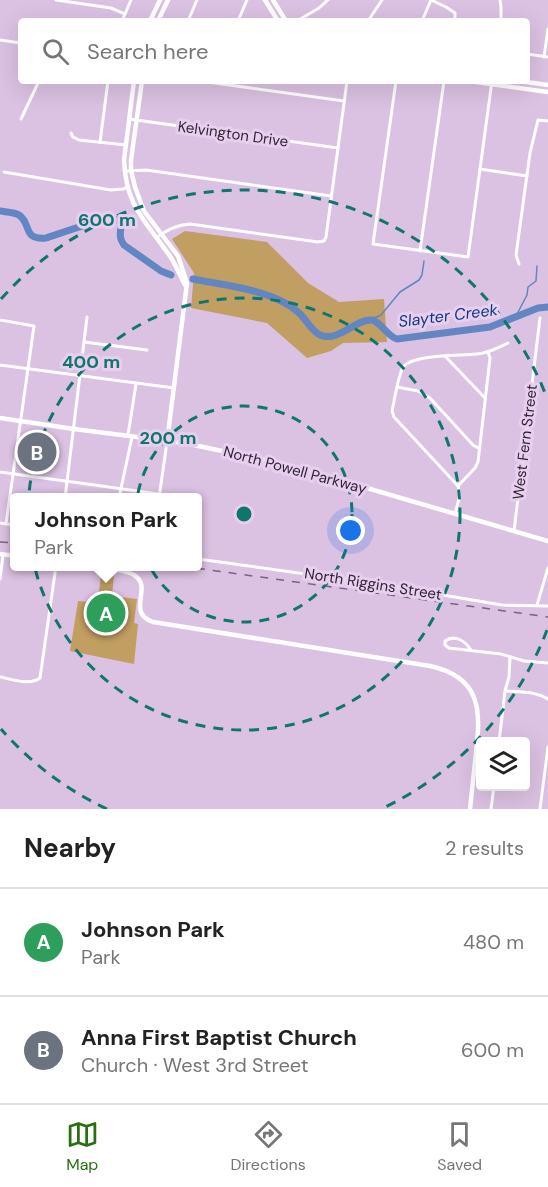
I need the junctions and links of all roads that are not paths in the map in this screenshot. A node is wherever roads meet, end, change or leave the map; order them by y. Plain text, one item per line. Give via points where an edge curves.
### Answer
1 (56, 0) edge
2 (131, 0) edge
3 (160, 0) edge
4 (168, 0) edge
5 (197, 0) edge
6 (247, 0) edge
7 (265, 0) edge
8 (273, 0) edge
9 (328, 0) edge
10 (382, 0) edge
11 (431, 0) edge
12 (500, 0) edge
13 (125, 14) junction
14 (123, 18) edge
15 (151, 18) edge
16 (159, 18) edge
17 (189, 18) edge
18 (239, 18) edge
19 (276, 18) edge
20 (284, 18) edge
21 (302, 18) edge
22 (371, 18) edge
23 (423, 18) edge
24 (455, 18) edge
25 (501, 18) edge
26 (548, 28) edge
27 (0, 40) edge
28 (18, 43) edge
29 (530, 54) edge
30 (546, 57) edge
31 (530, 83) edge
32 (38, 84) edge
33 (108, 84) edge
34 (134, 84) edge
35 (142, 84) edge
36 (230, 84) edge
37 (261, 84) edge
38 (347, 84) edge
39 (396, 84) edge
40 (444, 84) edge
41 (492, 84) edge
42 (503, 84) edge
43 (548, 85) edge
44 (261, 88) junction
45 (548, 92) edge
46 (345, 101) junction
47 (21, 119) dead end
48 (129, 119) junction
49 (136, 120) junction
50 (548, 121) edge
51 (71, 133) dead end
52 (100, 142) junction
53 (125, 145) junction
54 (133, 147) junction
55 (338, 148) junction
56 (480, 169) junction
57 (131, 170) junction
58 (125, 171) junction
59 (4, 172) dead end
60 (527, 176) junction
61 (128, 188) junction
62 (332, 196) junction
63 (162, 234) junction
64 (156, 238) junction
65 (420, 250) junction
66 (519, 264) dead end
67 (186, 290) junction
68 (87, 317) dead end
69 (540, 318) dead end
70 (0, 320) edge
71 (84, 342) junction
72 (508, 343) dead end
73 (147, 350) dead end
74 (489, 352) junction
75 (445, 356) junction
76 (0, 365) edge
77 (28, 368) junction
78 (80, 376) junction
79 (136, 384) junction
80 (397, 387) junction
81 (174, 388) junction
82 (484, 397) junction
83 (0, 418) edge
84 (20, 421) junction
85 (74, 429) junction
86 (130, 437) junction
87 (167, 442) junction
88 (480, 449) junction
89 (0, 472) edge
90 (13, 474) junction
91 (67, 481) junction
92 (458, 486) junction
93 (121, 489) junction
94 (10, 493) edge
95 (66, 493) edge
96 (120, 493) edge
97 (143, 493) edge
98 (159, 493) edge
99 (10, 495) edge
100 (455, 513) junction
101 (0, 523) edge
102 (6, 524) junction
103 (10, 524) edge
104 (514, 531) junction
105 (548, 541) edge
106 (2, 554) edge
107 (202, 560) edge
108 (548, 568) edge
109 (55, 571) edge
110 (118, 571) edge
111 (0, 579) edge
112 (537, 605) junction
113 (548, 606) edge
114 (471, 650) junction
115 (510, 657) junction
116 (548, 663) edge
117 (0, 677) edge
118 (505, 691) junction
119 (548, 699) edge
120 (499, 737) edge
121 (548, 747) edge
122 (493, 791) edge
123 (470, 809) edge
124 (491, 809) edge
125 (540, 809) edge

1 - 13 street via 111,8
2 - 13 street
3 - 15 main road
4 - 16 main road
5 - 17 street
6 - 18 street
7 - 19 main road
8 - 20 main road
9 - 21 street
10 - 22 street
11 - 23 street
11 - 24 street via 454,13
12 - 25 street
13 - 14 street
26 - 30 street
27 - 28 street
29 - 30 street
31 - 43 main road
32 - 47 street
33 - 52 street
34 - 48 main road
35 - 49 main road
36 - 44 street
37 - 44 street
38 - 46 street
39 - 65 street via 373,244
40 - 65 street
41 - 56 street
42 - 45 main road
44 - 46 street
46 - 55 street
48 - 49 street, Kelvington Drive
48 - 53 main road
49 - 54 main road
49 - 55 street, Kelvington Drive
50 - 60 street via 538,120
51 - 52 street via 79,140
52 - 53 street
53 - 54 street
53 - 58 main road
54 - 57 main road
55 - 62 street
56 - 60 street
56 - 65 street via 468,257
57 - 58 street
57 - 62 street
57 - 63 main road via 144,211
58 - 61 main road
59 - 61 street via 111,190
60 - 66 street via 516,256
61 - 64 main road via 138,212
62 - 63 street via 322,242 190,224
63 - 64 street
63 - 67 main road via 182,265
64 - 67 main road via 171,257
67 - 81 main road
68 - 71 street
69 - 104 street, West Fern Street
70 - 77 street via 34,326
71 - 73 street
71 - 78 street
72 - 74 street
74 - 75 street
74 - 82 street
75 - 80 street via 419,359 404,366
75 - 82 street
76 - 77 street
77 - 78 street
77 - 84 street
78 - 79 street
78 - 85 street
79 - 81 street
79 - 86 street
80 - 88 street via 418,391 429,398
80 - 92 street via 394,417
81 - 87 main road
82 - 88 street
83 - 84 main road, North Powell Parkway
84 - 85 main road, North Powell Parkway
84 - 90 street
85 - 86 main road, North Powell Parkway
85 - 91 street
86 - 87 main road, North Powell Parkway
86 - 93 street
87 - 98 street
87 - 100 main road, North Powell Parkway via 271,461
88 - 92 street via 475,468
89 - 90 street
90 - 91 street
90 - 94 street
91 - 93 street
91 - 95 street
92 - 100 street
93 - 96 street
93 - 97 street
99 - 102 street
100 - 104 main road, North Powell Parkway
101 - 102 street
102 - 103 street
104 - 105 main road, North Powell Parkway
106 - 111 street
107 - 112 street, North Riggins Street via 502,605
108 - 112 street
109 - 117 street via 39,680
110 - 123 main road via 136,576 140,582 140,611 148,620 434,667 461,680 473,694 479,720
112 - 113 street, North Riggins Street
114 - 114 street via 447,647 445,641 462,640
114 - 115 street
115 - 116 street
115 - 118 street
118 - 119 street via 529,692
118 - 120 street
121 - 125 street
122 - 124 street

